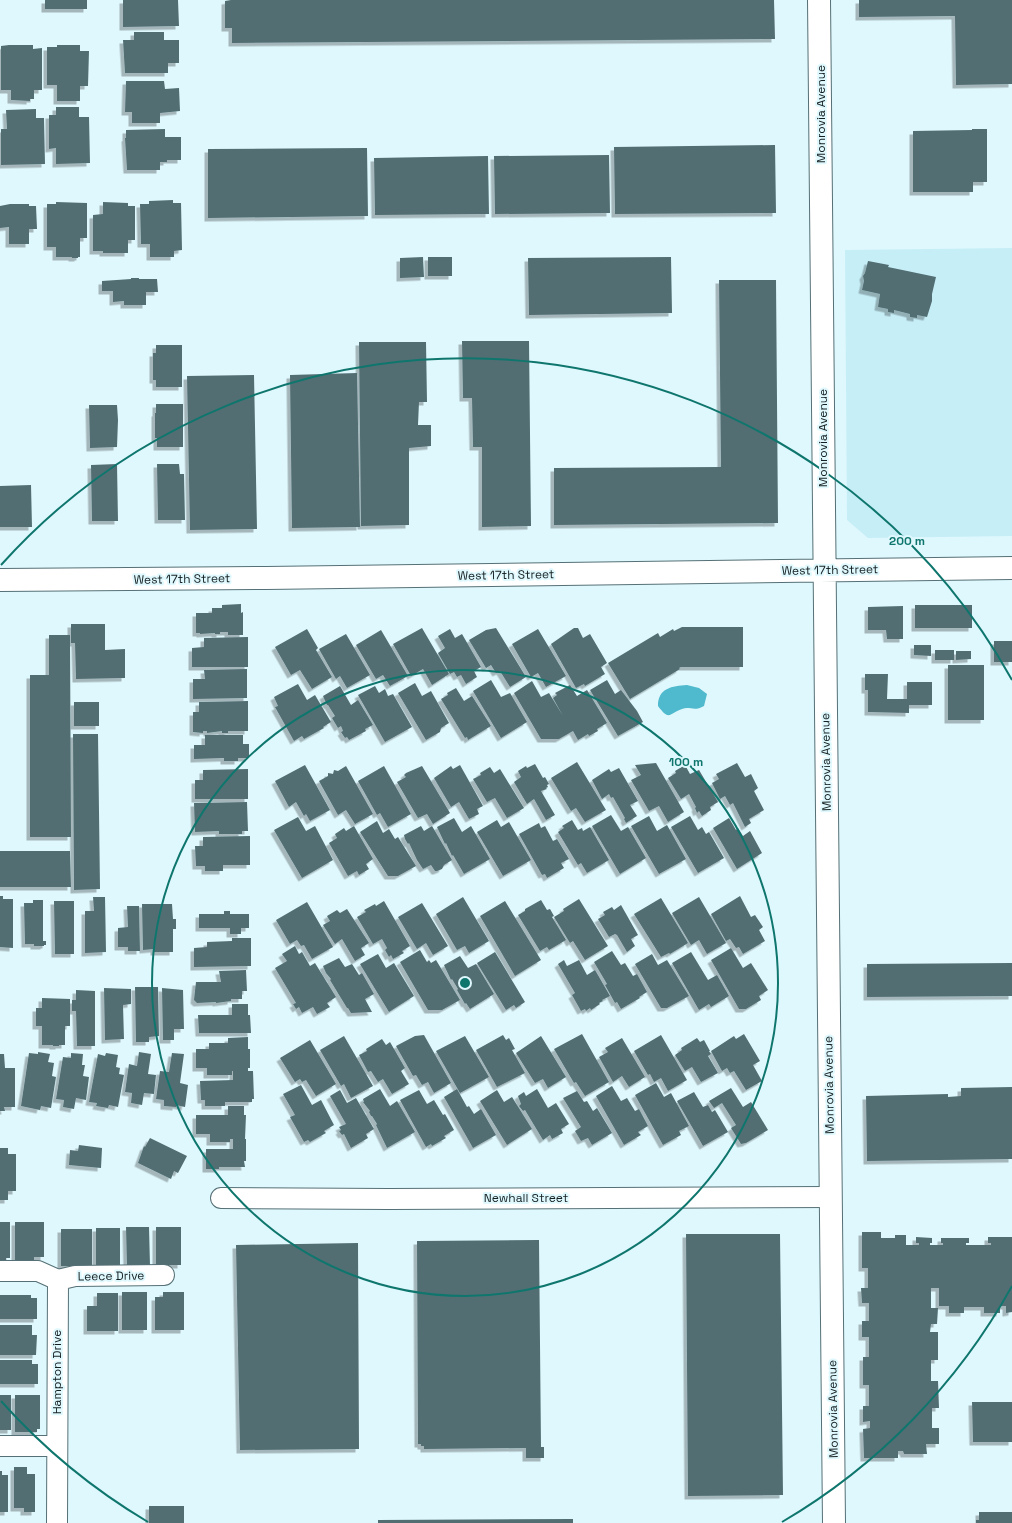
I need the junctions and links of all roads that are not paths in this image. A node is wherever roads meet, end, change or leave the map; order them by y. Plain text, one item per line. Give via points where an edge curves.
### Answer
1 (819, 0) edge
2 (1012, 568) edge
3 (824, 570) junction
4 (0, 580) edge
5 (831, 1197) junction
6 (221, 1198) dead end
7 (0, 1271) edge
8 (164, 1275) dead end
9 (58, 1280) junction
10 (0, 1446) edge
11 (57, 1446) junction
12 (57, 1523) edge
13 (834, 1523) edge

1 - 3 street, Monrovia Avenue
2 - 3 street, West 17th Street
3 - 4 street, West 17th Street
3 - 5 street, Monrovia Avenue
5 - 6 street, Newhall Street
5 - 13 street, Monrovia Avenue
7 - 9 street via 38,1271
8 - 9 street, Leece Drive via 75,1276
9 - 11 street, Hampton Drive
10 - 11 street
11 - 12 street, Hampton Drive

